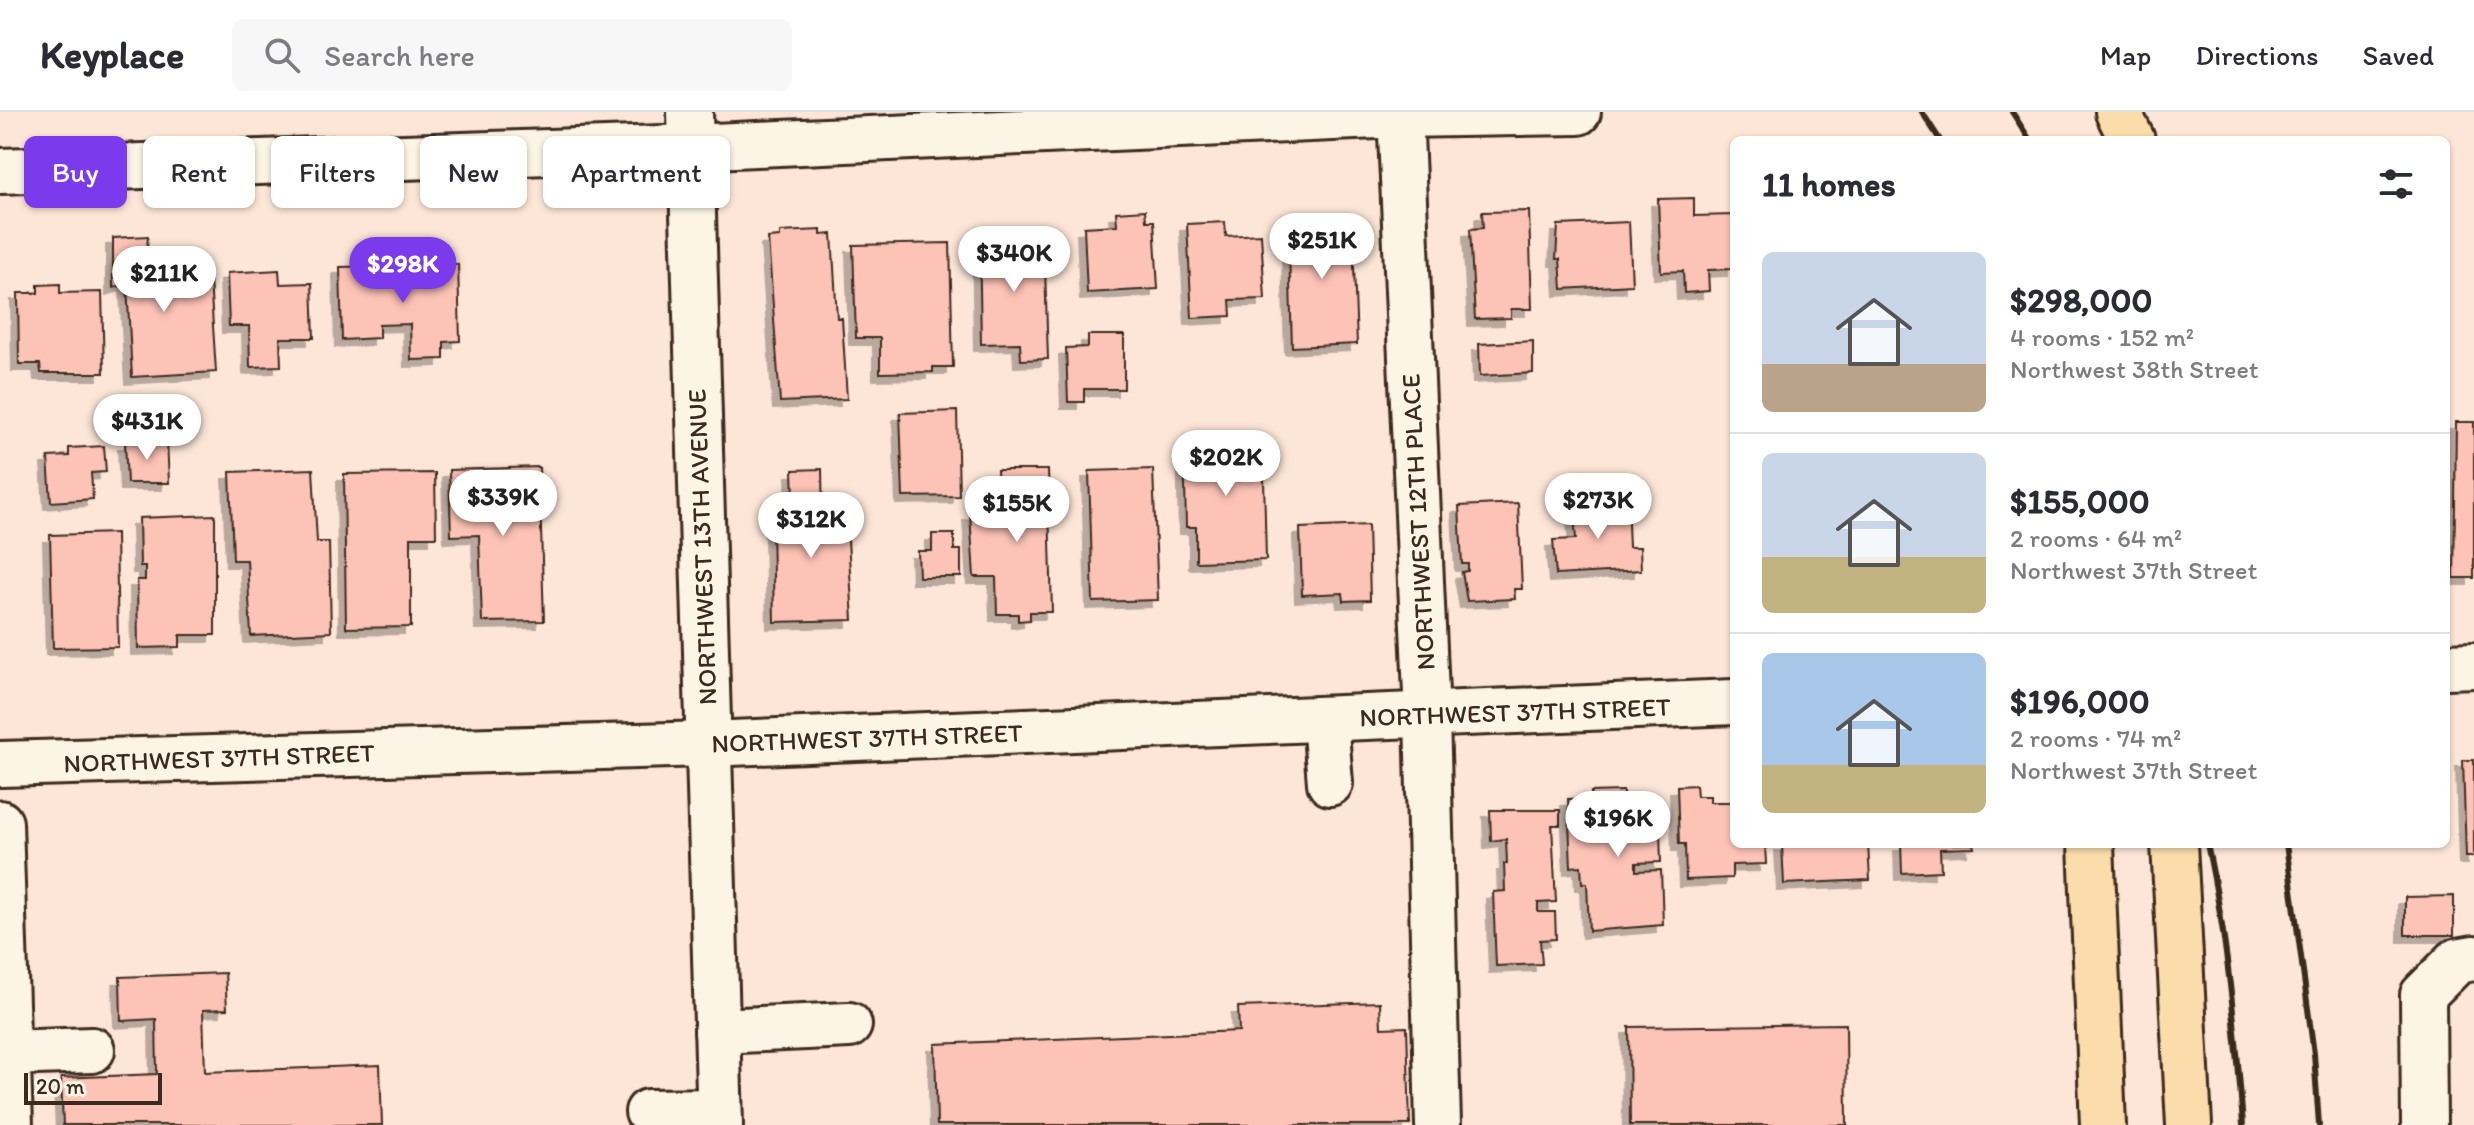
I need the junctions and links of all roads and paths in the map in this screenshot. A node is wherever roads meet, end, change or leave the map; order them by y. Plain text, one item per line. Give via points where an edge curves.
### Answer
1 (1578, 112) edge
2 (2107, 112) edge
3 (2118, 112) edge
4 (1400, 114) edge
5 (691, 130) edge
6 (2096, 136) edge
7 (2130, 136) edge
8 (0, 171) edge
9 (2474, 665) edge
10 (2450, 666) edge
11 (1730, 702) edge
12 (1427, 716) junction
13 (1325, 720) junction
14 (707, 744) junction
15 (0, 764) edge
16 (1330, 783) dead end
17 (0, 823) edge
18 (2091, 848) edge
19 (2174, 848) edge
20 (2474, 958) edge
21 (849, 1025) dead end
22 (717, 1031) junction
23 (92, 1050) dead end
24 (8, 1053) junction
25 (648, 1112) dead end
26 (720, 1118) edge
27 (10, 1125) edge
28 (1438, 1125) edge
29 (2103, 1125) edge
30 (2189, 1125) edge
31 (2424, 1125) edge

1 - 4 street
2 - 6 main road
3 - 7 main road
4 - 5 street
4 - 12 street, NORTHWEST 12TH PLACE
5 - 8 street
5 - 14 street, NORTHWEST 13TH AVENUE
9 - 10 street
11 - 12 street, NORTHWEST 37TH STREET
12 - 13 street, NORTHWEST 37TH STREET
12 - 28 street, NORTHWEST 12TH PLACE
13 - 14 street, NORTHWEST 37TH STREET
13 - 16 street
14 - 15 street, NORTHWEST 37TH STREET
14 - 22 street, NORTHWEST 13TH AVENUE
17 - 24 street
18 - 29 main road
19 - 30 main road
20 - 31 street via 2457,961 2423,995
21 - 22 street
22 - 26 street, NORTHWEST 13TH AVENUE
23 - 24 street
24 - 27 street
25 - 26 street

